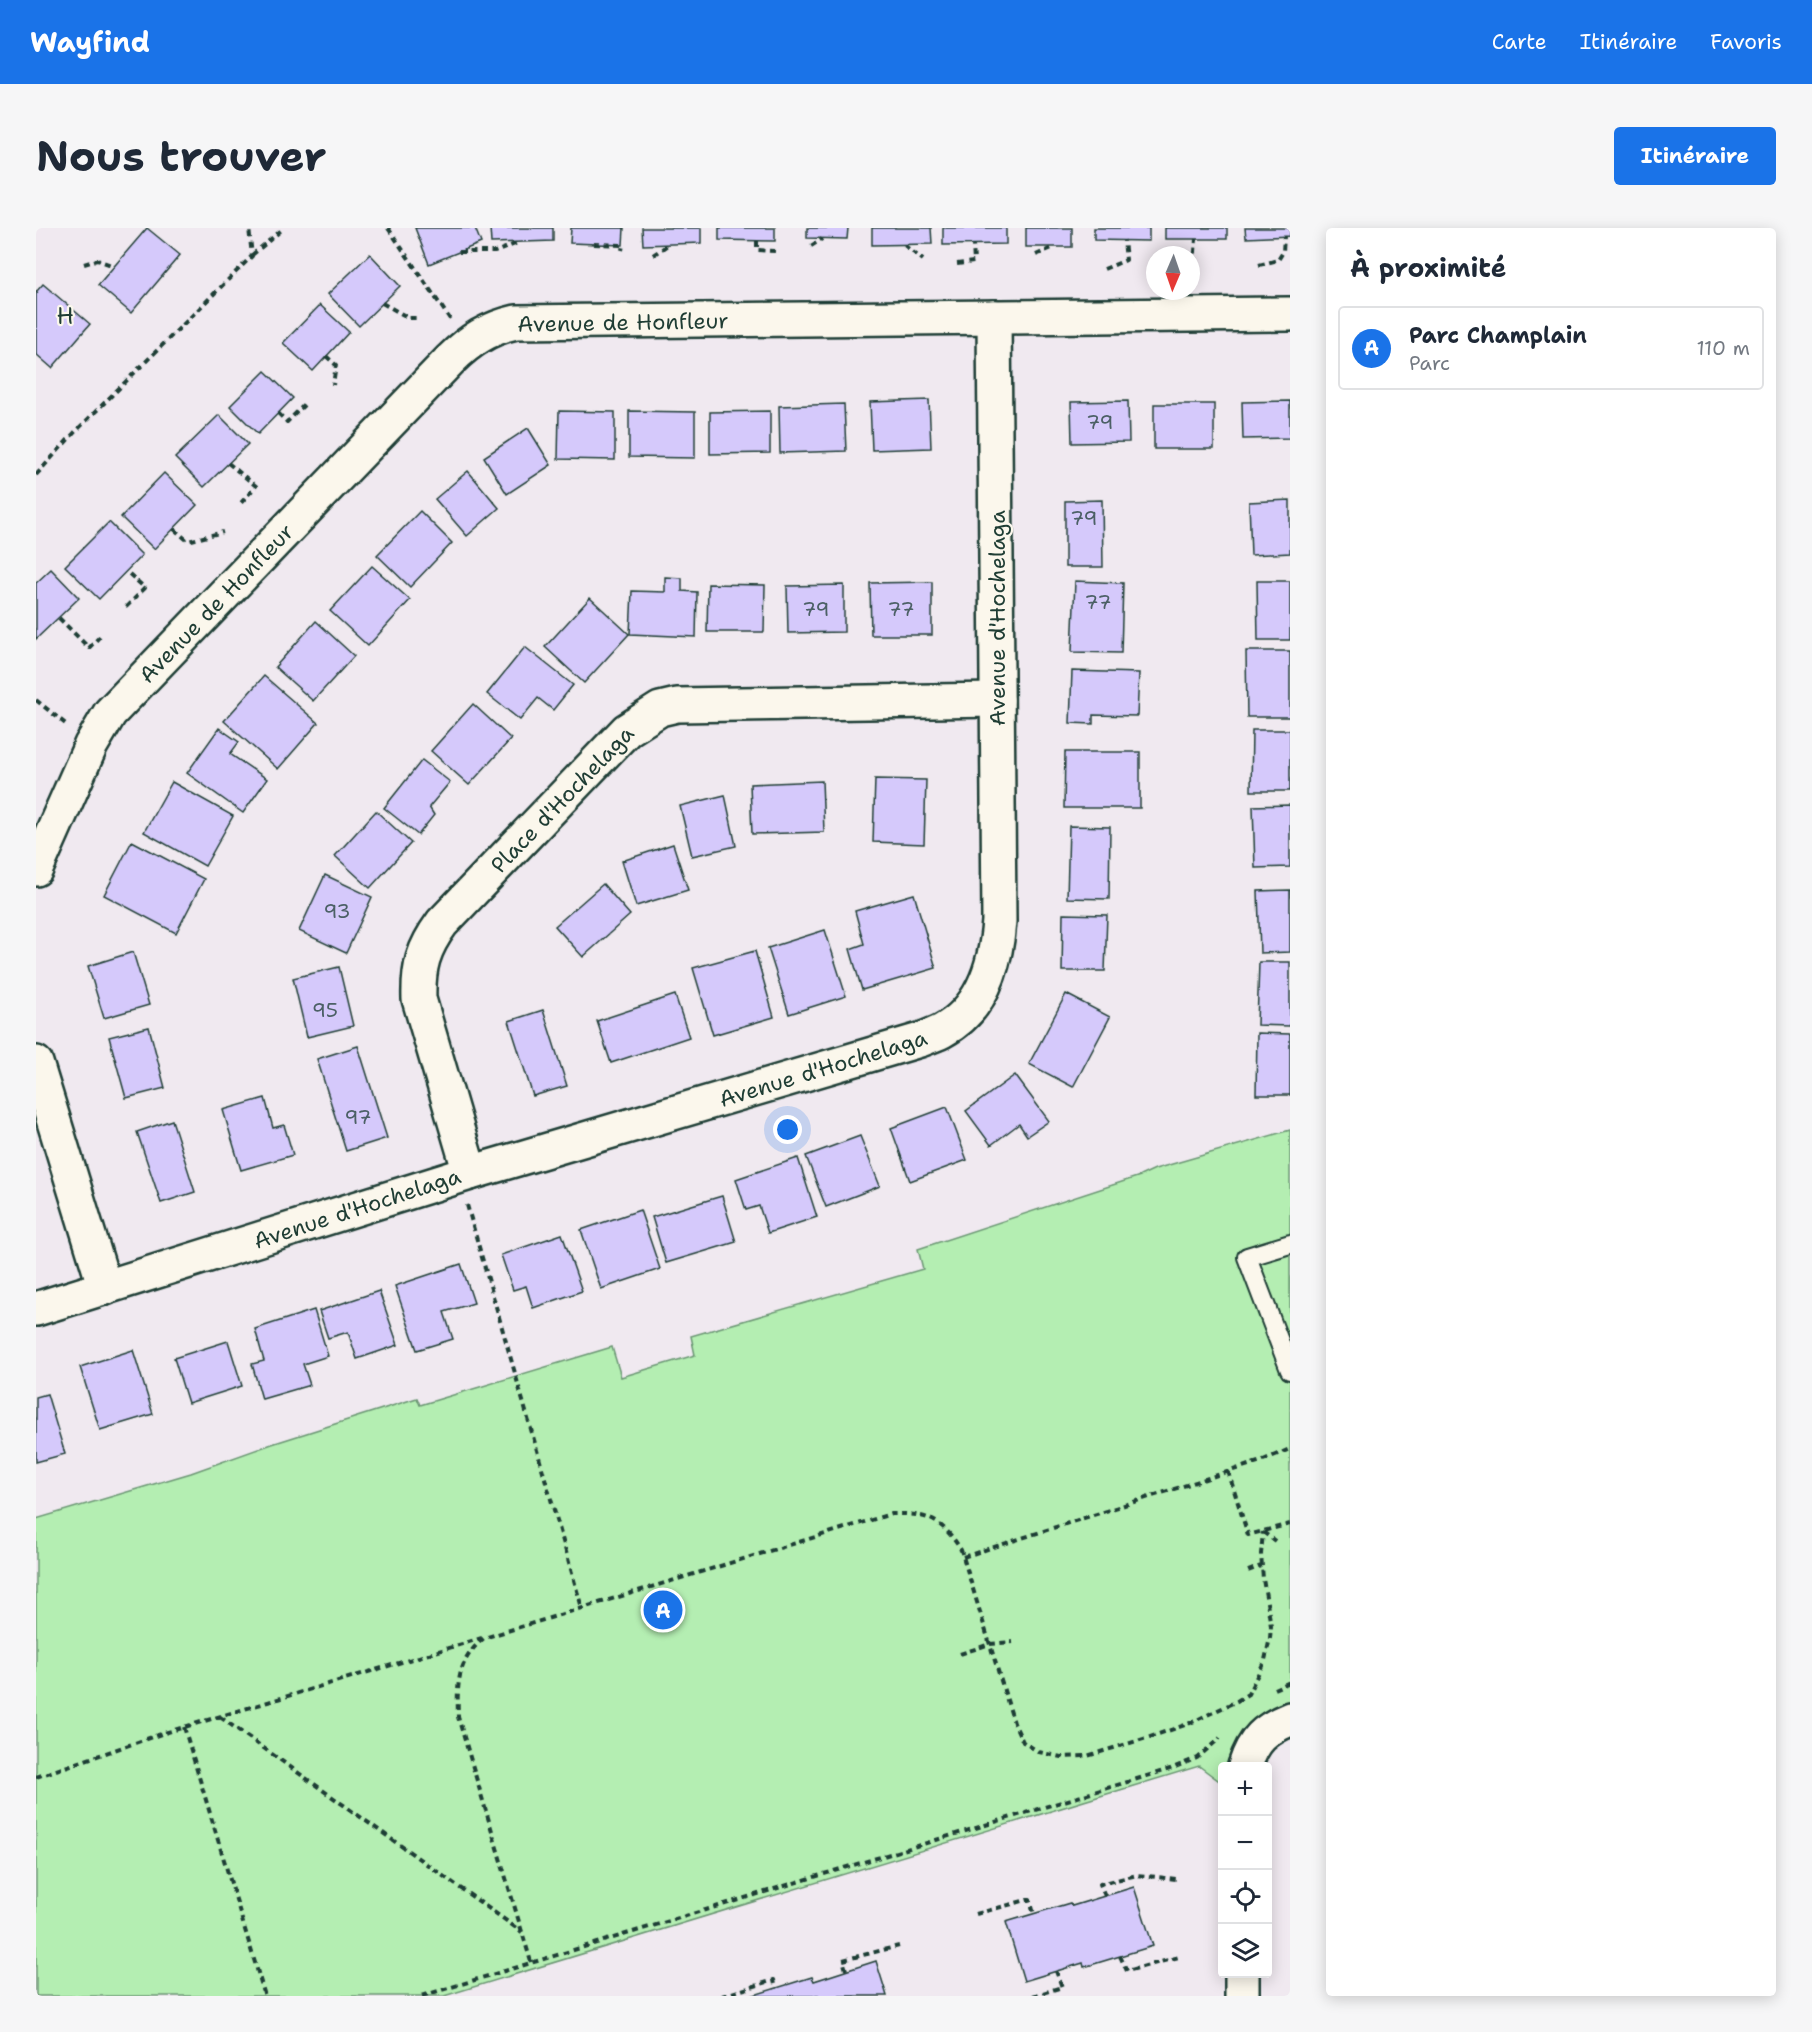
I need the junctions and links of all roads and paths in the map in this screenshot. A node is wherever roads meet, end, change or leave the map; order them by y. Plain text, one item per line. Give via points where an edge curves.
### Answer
1 (249, 228) edge
2 (284, 228) edge
3 (388, 228) edge
4 (1284, 236) dead end
5 (822, 238) dead end
6 (1196, 239) dead end
7 (1124, 240) dead end
8 (757, 241) dead end
9 (520, 242) dead end
10 (594, 244) dead end
11 (669, 244) dead end
12 (904, 245) dead end
13 (973, 245) dead end
14 (811, 246) dead end
15 (1195, 246) edge
16 (1054, 247) dead end
17 (622, 250) dead end
18 (776, 251) dead end
19 (459, 252) dead end
20 (653, 255) dead end
21 (1036, 255) dead end
22 (252, 256) junction
23 (923, 260) dead end
24 (84, 264) dead end
25 (957, 264) dead end
26 (1259, 265) dead end
27 (114, 266) dead end
28 (1104, 269) dead end
29 (382, 303) dead end
30 (1290, 314) edge
31 (994, 317) junction
32 (420, 318) dead end
33 (455, 327) dead end
34 (326, 356) dead end
35 (333, 385) dead end
36 (304, 405) dead end
37 (278, 413) dead end
38 (228, 463) dead end
39 (36, 475) edge
40 (240, 504) dead end
41 (174, 529) dead end
42 (223, 532) dead end
43 (126, 571) dead end
44 (126, 607) dead end
45 (59, 618) dead end
46 (103, 633) dead end
47 (36, 700) edge
48 (997, 700) junction
49 (91, 745) junction
50 (36, 869) edge
51 (36, 1062) edge
52 (467, 1186) junction
53 (1290, 1244) edge
54 (105, 1288) junction
55 (36, 1309) edge
56 (1290, 1370) edge
57 (1290, 1449) edge
58 (1228, 1471) junction
59 (1290, 1524) edge
60 (1263, 1532) junction
61 (1275, 1541) dead end
62 (963, 1557) junction
63 (1262, 1566) junction
64 (1248, 1571) dead end
65 (582, 1608) junction
66 (484, 1638) junction
67 (1013, 1642) dead end
68 (990, 1644) junction
69 (960, 1654) dead end
70 (1290, 1682) edge
71 (1272, 1690) dead end
72 (1248, 1694) junction
73 (1256, 1702) dead end
74 (219, 1716) junction
75 (1290, 1719) edge
76 (184, 1727) junction
77 (1227, 1731) dead end
78 (1247, 1762) edge
79 (36, 1777) edge
80 (1176, 1879) dead end
81 (1105, 1896) dead end
82 (976, 1914) dead end
83 (1034, 1914) dead end
84 (522, 1932) junction
85 (899, 1946) dead end
86 (1120, 1956) dead end
87 (1179, 1957) dead end
88 (531, 1962) junction
89 (846, 1971) dead end
90 (1056, 1971) dead end
91 (1242, 1978) edge
92 (776, 1989) dead end
93 (265, 1996) edge
94 (422, 1996) edge
95 (722, 1996) edge
96 (1033, 1996) edge
97 (1242, 1996) edge

1 - 22 path
2 - 22 path
3 - 33 path
4 - 26 path via 1278,260
5 - 14 path
6 - 15 path
7 - 28 path via 1126,260
8 - 18 path via 757,249
9 - 19 path via 495,252
10 - 17 path via 623,245
11 - 20 path
12 - 23 path
13 - 25 path via 974,262
16 - 21 path
22 - 39 path
24 - 27 path via 97,260
29 - 32 path via 409,318
30 - 31 street, Avenue de Honfleur
31 - 48 street, Avenue d'Hochelaga
31 - 49 street, Avenue de Honfleur via 516,322 481,334 450,360 110,713
34 - 35 path via 336,365
36 - 37 path via 287,422
38 - 40 path via 256,486
41 - 42 path via 188,541
43 - 44 path via 145,588
45 - 46 path via 89,648
47 - 49 path
48 - 52 street, Avenue d'Hochelaga via 998,943 986,982 962,1016 920,1040
48 - 52 street, Place d'Hochelaga via 676,705 660,709 627,730 442,923 422,958 419,999
49 - 50 street, Avenue de Honfleur
51 - 54 street
52 - 54 street, Avenue d'Hochelaga
52 - 65 path
53 - 56 lane via 1247,1257
54 - 55 street, Avenue d'Hochelaga
57 - 58 path
58 - 60 path via 1248,1535
58 - 62 path
59 - 60 path
60 - 61 path
60 - 63 path
62 - 65 path via 952,1535 935,1521 915,1513 891,1514
62 - 68 path
63 - 64 path
63 - 72 path via 1270,1638 1265,1660
65 - 66 path
66 - 74 path
66 - 84 path via 472,1648 460,1669 458,1717
67 - 68 path
68 - 69 path
68 - 72 path via 1023,1742 1039,1752 1061,1757 1087,1756 1147,1738 1188,1724
70 - 71 path
72 - 73 path
74 - 76 path
74 - 84 path
75 - 78 street via 1265,1731
76 - 79 path
76 - 93 path
77 - 88 path via 1197,1758 1170,1769
80 - 81 path via 1137,1875 1100,1884
82 - 83 path via 1030,1899
84 - 88 path
85 - 89 path via 843,1960
86 - 87 path via 1127,1971
88 - 94 path
90 - 96 path via 1062,1987
91 - 97 street
92 - 95 path via 774,1980

